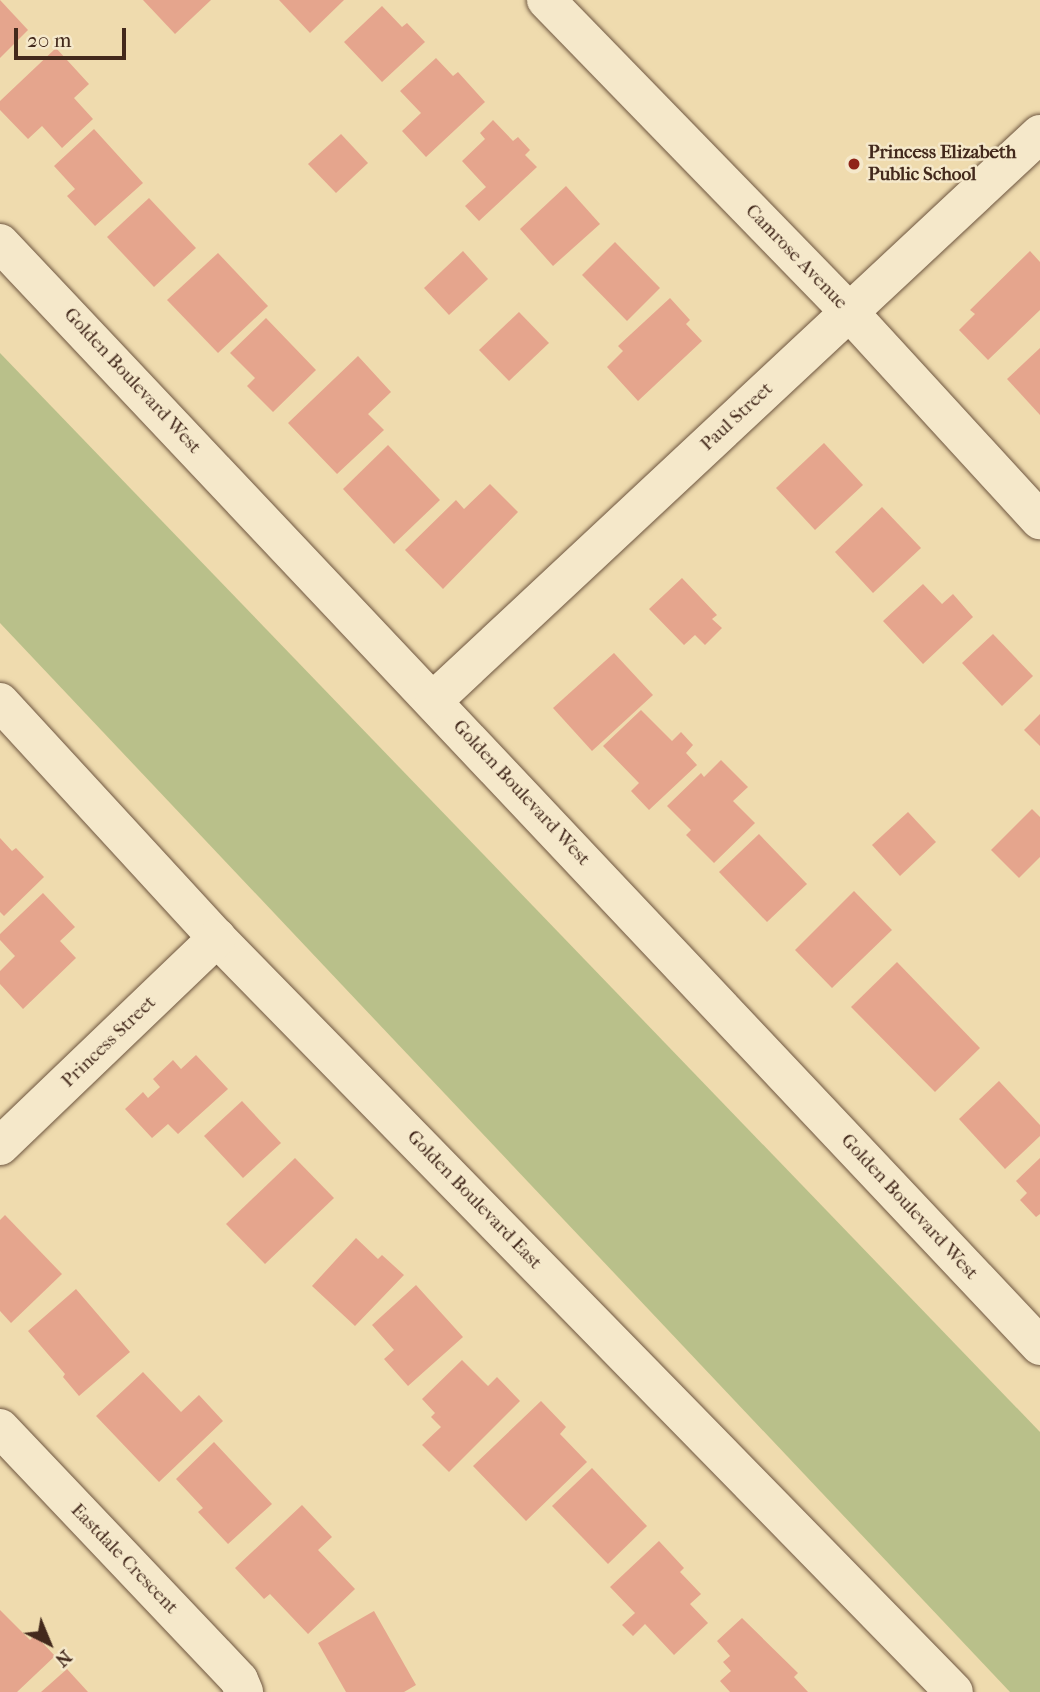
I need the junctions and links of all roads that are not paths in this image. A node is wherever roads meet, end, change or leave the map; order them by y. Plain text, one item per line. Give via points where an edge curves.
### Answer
1 (546, 0) edge
2 (1040, 134) edge
3 (0, 243) edge
4 (850, 313) junction
5 (1040, 520) edge
6 (434, 700) junction
7 (0, 702) edge
8 (217, 938) junction
9 (0, 1146) edge
10 (1040, 1346) edge
11 (0, 1428) edge
12 (244, 1692) edge
13 (954, 1692) edge

1 - 4 street, Camrose Avenue
2 - 4 street, Paul Street
3 - 6 street, Golden Boulevard West
4 - 5 street, Camrose Avenue
4 - 6 street, Paul Street
6 - 10 street, Golden Boulevard West
7 - 8 street, Golden Boulevard East
8 - 9 street, Princess Street
8 - 13 street, Golden Boulevard East
11 - 12 street, Eastdale Crescent via 239,1680

